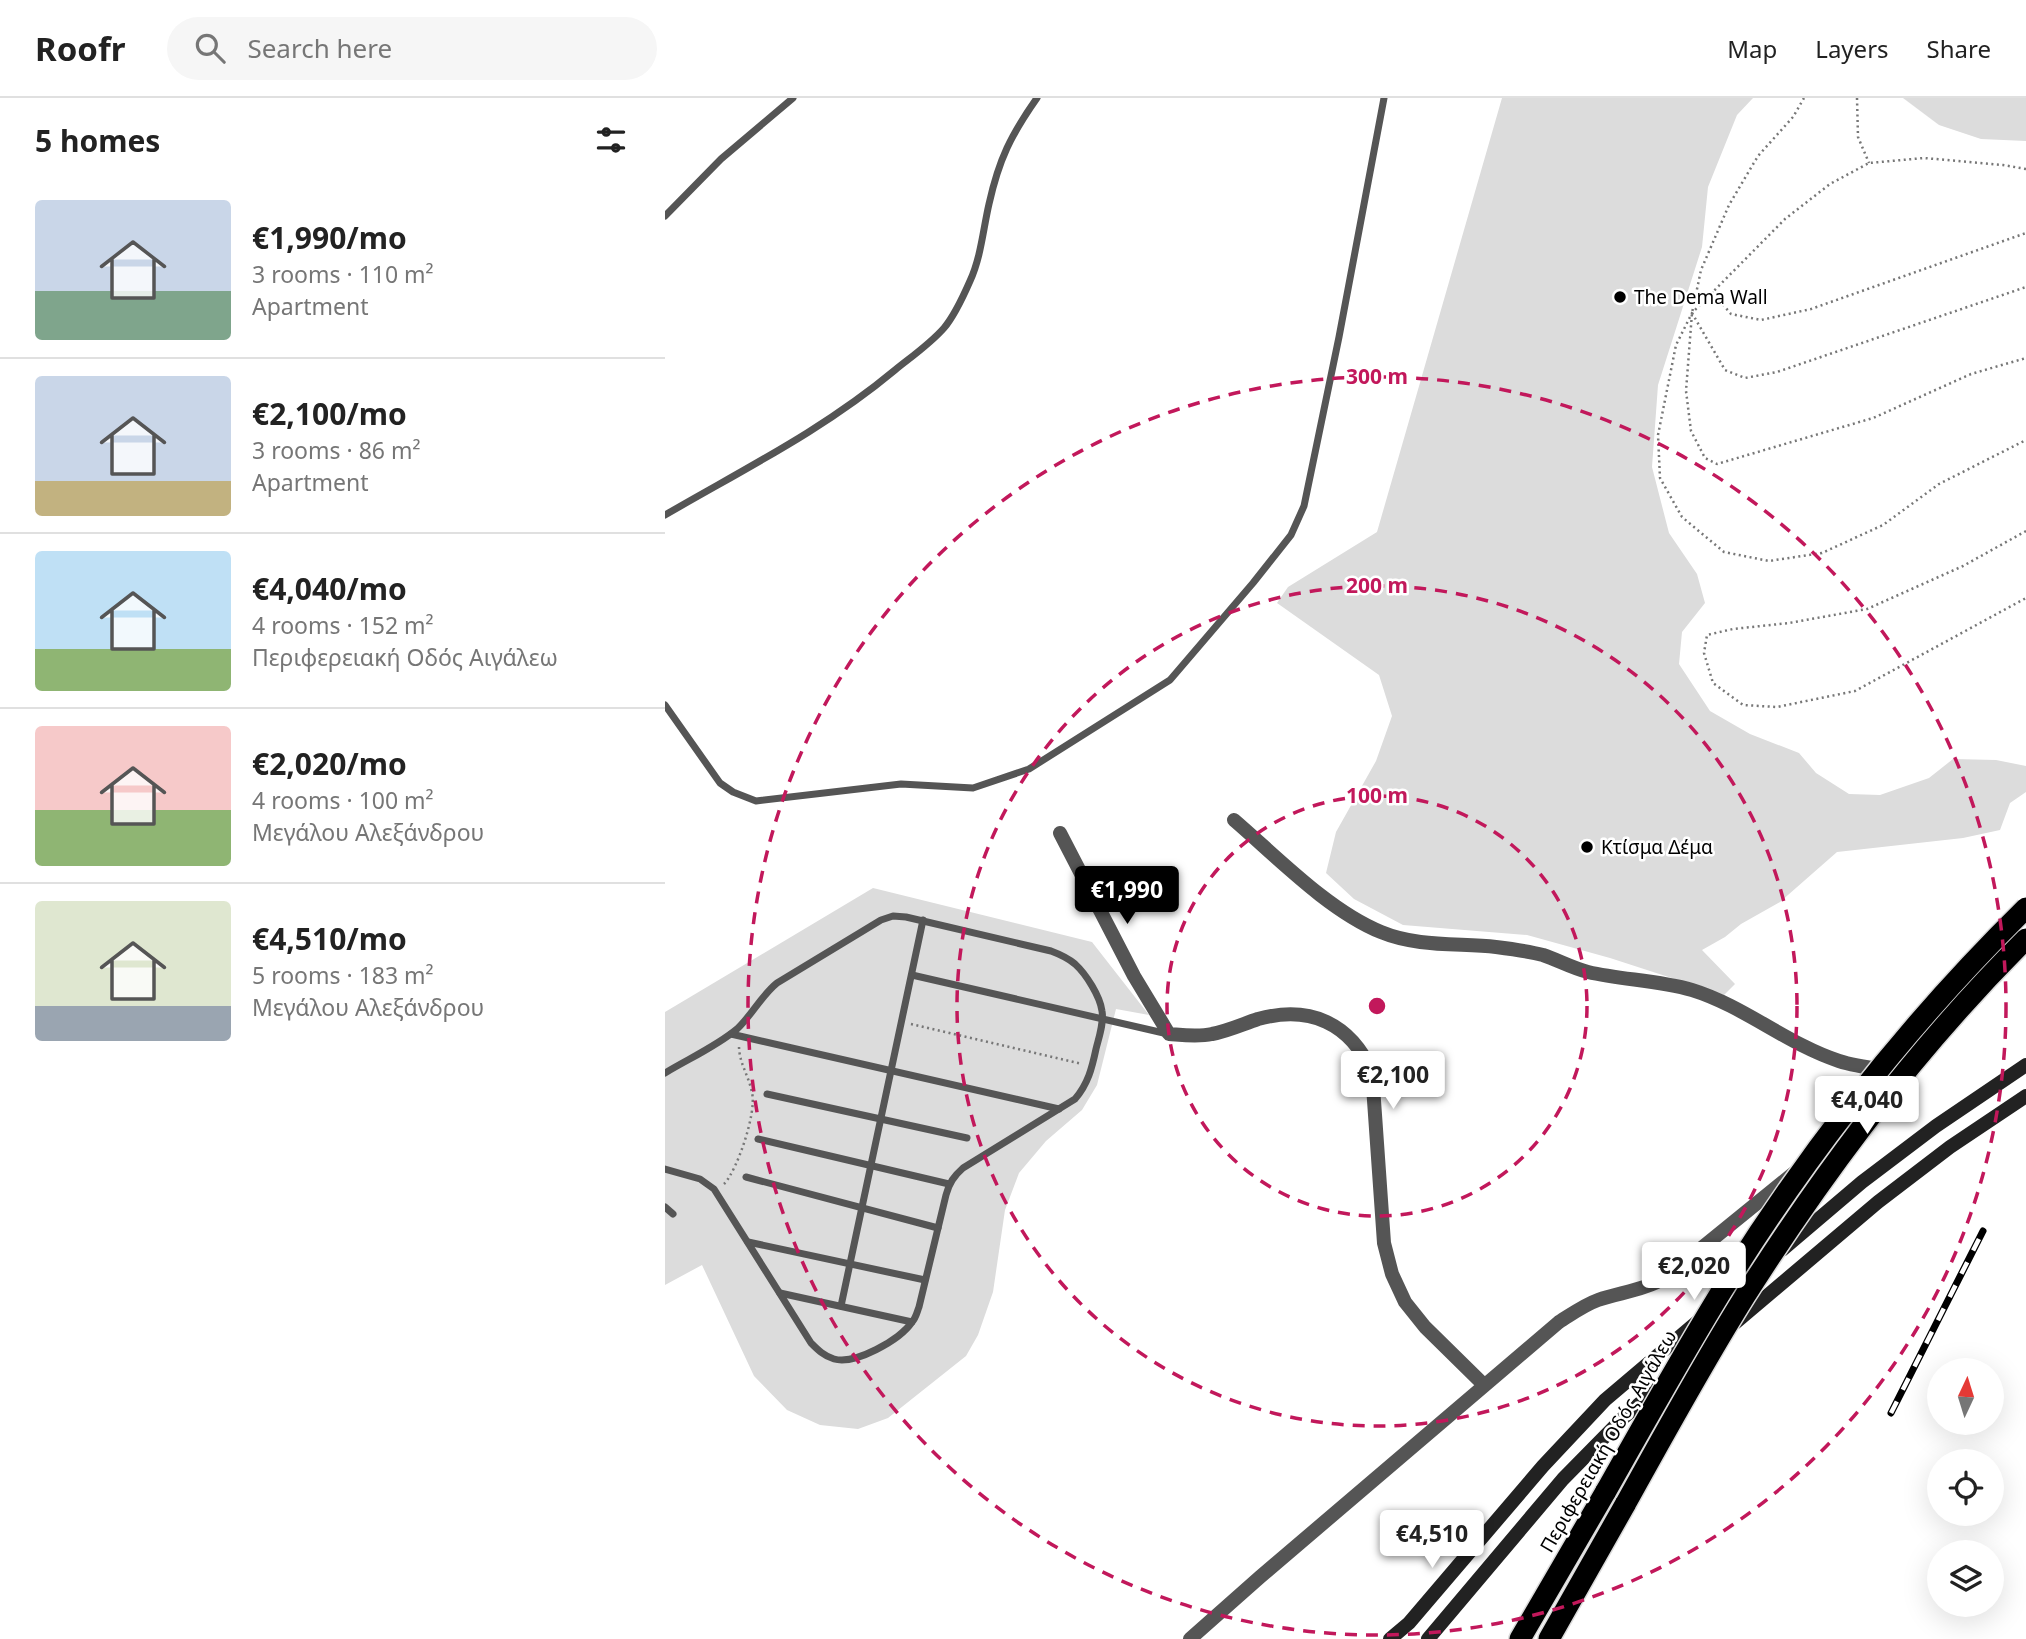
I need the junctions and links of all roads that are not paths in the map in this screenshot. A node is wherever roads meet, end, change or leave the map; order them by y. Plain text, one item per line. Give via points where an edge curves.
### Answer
1 (793, 98) edge
2 (1037, 98) edge
3 (1384, 98) edge
4 (665, 216) edge
5 (665, 514) edge
6 (665, 705) edge
7 (1234, 820) dead end
8 (1060, 833) dead end
9 (2026, 908) edge
10 (923, 920) junction
11 (2026, 939) edge
12 (912, 975) junction
13 (1102, 1019) junction
14 (731, 1034) junction
15 (1169, 1034) junction
16 (2026, 1065) edge
17 (892, 1070) junction
18 (665, 1073) edge
19 (767, 1094) dead end
20 (2026, 1096) edge
21 (1059, 1109) junction
22 (881, 1119) junction
23 (967, 1138) dead end
24 (758, 1139) dead end
25 (871, 1166) junction
26 (665, 1169) edge
27 (746, 1177) dead end
28 (949, 1184) junction
29 (665, 1207) edge
30 (862, 1208) junction
31 (673, 1214) dead end
32 (938, 1228) junction
33 (748, 1241) junction
34 (850, 1264) junction
35 (925, 1280) junction
36 (780, 1293) junction
37 (841, 1306) junction
38 (912, 1322) junction
39 (1484, 1385) junction
40 (1191, 1639) edge
41 (1390, 1639) edge
42 (1428, 1639) edge
43 (1520, 1639) edge
44 (1549, 1639) edge

1 - 4 lane via 721,159
2 - 5 lane via 1005,149 972,277 944,327 860,399 774,454
3 - 6 lane via 1304,506 1291,535 1170,680 1029,769 973,788 901,784 756,801 720,783
7 - 39 street via 1327,900 1382,932 1413,941 1522,951 1590,972 1693,991 1841,1062 1913,1076 1666,1277 1580,1308
8 - 15 street
9 - 43 highway, Περιφερειακή Οδός Αιγάλεω, bridge via 1901,1043 1810,1160 1727,1284
10 - 12 lane
10 - 13 lane via 1064,956 1075,964 1098,999
10 - 14 lane via 893,916 881,920 778,983
11 - 44 highway, bridge via 1917,1058 1746,1294
12 - 13 lane
12 - 17 lane
13 - 15 lane
13 - 21 lane via 1083,1090
14 - 17 lane
14 - 18 lane
15 - 39 street via 1211,1034 1260,1019 1298,1014 1332,1024 1352,1039 1372,1072 1384,1243 1392,1274 1405,1302 1425,1327
16 - 41 main road via 1862,1182 1605,1400
17 - 21 lane
17 - 22 lane
19 - 22 lane
20 - 42 main road via 1878,1202 1623,1418 1563,1479
21 - 28 lane via 963,1168
22 - 23 lane
22 - 25 lane
24 - 25 lane
25 - 28 lane
25 - 30 lane
26 - 33 lane via 700,1179 714,1189
27 - 30 lane
28 - 32 lane
29 - 31 lane
30 - 32 lane
30 - 34 lane
32 - 35 lane
33 - 34 lane
33 - 36 lane
34 - 35 lane
34 - 37 lane
35 - 38 lane
36 - 37 lane
36 - 38 lane via 811,1343 832,1359 865,1356
37 - 38 lane
39 - 40 street

